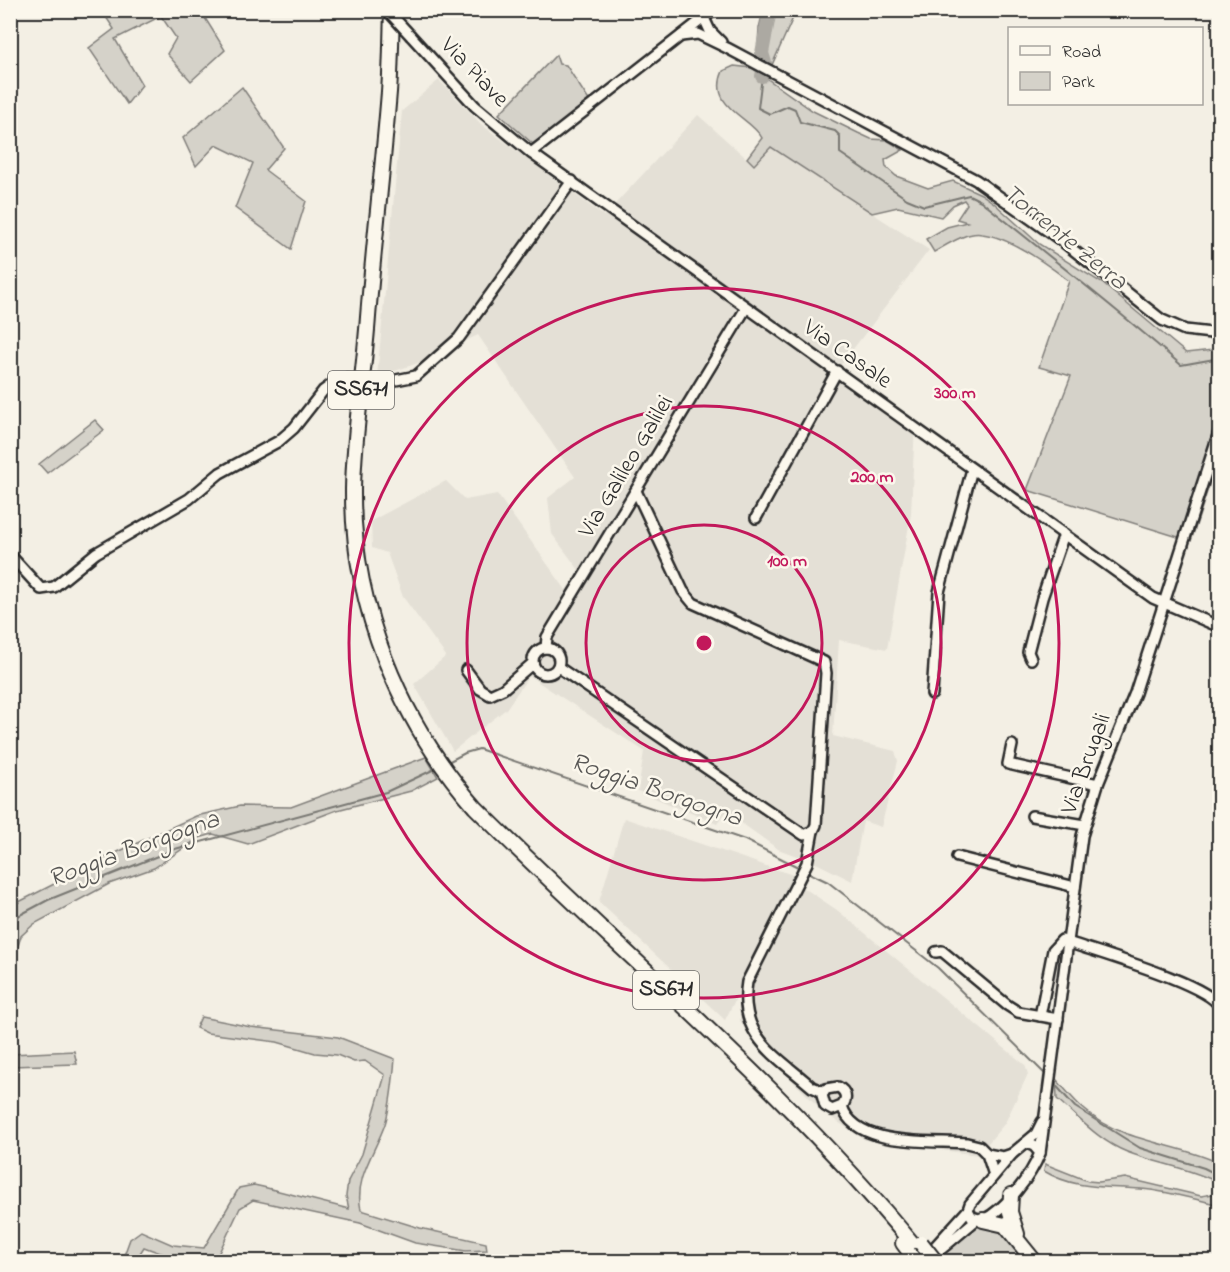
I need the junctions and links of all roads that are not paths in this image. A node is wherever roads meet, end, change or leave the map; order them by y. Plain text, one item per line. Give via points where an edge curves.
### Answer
1 (387, 10) edge
2 (393, 10) edge
3 (714, 10) edge
4 (704, 18) junction
5 (681, 36) junction
6 (727, 48) junction
7 (509, 135) joint
8 (531, 153) junction
9 (572, 181) junction
10 (746, 308) junction
11 (1220, 334) edge
12 (837, 371) junction
13 (1220, 429) edge
14 (972, 469) junction
15 (636, 491) junction
16 (756, 518) dead end
17 (1064, 534) junction
18 (10, 555) edge
19 (1165, 604) junction
20 (1220, 627) edge
21 (546, 648) junction
22 (1031, 659) dead end
23 (533, 663) junction
24 (558, 667) junction
25 (466, 670) dead end
26 (932, 694) dead end
27 (1012, 745) dead end
28 (1098, 784) junction
29 (1032, 816) dead end
30 (1085, 825) junction
31 (813, 831) junction
32 (957, 857) dead end
33 (1075, 887) junction
34 (1068, 942) junction
35 (936, 952) dead end
36 (1220, 1007) edge
37 (1040, 1016) junction
38 (1058, 1019) junction
39 (824, 1092) junction
40 (842, 1106) junction
41 (1043, 1120) junction
42 (1027, 1143) junction
43 (1040, 1153) junction
44 (987, 1154) junction
45 (1012, 1154) junction
46 (994, 1175) junction
47 (1011, 1195) junction
48 (968, 1210) junction
49 (980, 1220) junction
50 (1021, 1241) junction
51 (921, 1256) edge
52 (1035, 1262) edge

1 - 7 street, Via Piave, bridge via 476,106
2 - 51 highway, SS671 via 354,461 354,517 360,572 377,637 401,696 434,754 459,788 802,1120 871,1194
3 - 4 street
4 - 5 street
4 - 6 street via 710,31
5 - 6 street via 698,34
5 - 8 street
6 - 11 street via 976,180 1045,228 1162,320 1185,330
7 - 8 street, Via Casale
8 - 9 street, Via Casale
9 - 10 street, Via Casale
9 - 18 street, bridge via 459,338 416,376 381,383 346,379 334,383 279,441 220,473 189,499 96,553 48,589 40,589
10 - 12 street, Via Casale
10 - 15 street, Via Galileo Galilei
12 - 14 street, Via Casale
12 - 16 street
13 - 19 street, Via Brugali
14 - 17 street, Via Casale
14 - 26 street via 939,592
15 - 21 street, Via Galileo Galilei via 547,637
15 - 31 street via 682,591 693,603 824,662 819,788
17 - 19 street, Via Casale
17 - 22 street via 1028,652
19 - 20 street, Via Casale
19 - 28 street, Via Brugali
21 - 23 street via 536,652
21 - 24 street via 557,654
23 - 24 street via 543,675
23 - 25 street via 490,695 480,689
24 - 31 street via 804,835
27 - 28 street via 1008,764
28 - 30 street, Via Brugali
29 - 30 street
30 - 33 street, Via Brugali
31 - 39 street via 807,863 747,982 744,1000 757,1039 812,1087
32 - 33 street
33 - 34 street, Via Brugali
34 - 36 street via 1193,987 1215,999
34 - 37 street via 1062,940 1053,950
34 - 38 street, Via Brugali
35 - 37 street via 942,951 1018,1012
37 - 38 street
38 - 41 street, Via Brugali
39 - 40 street via 823,1103 828,1109
39 - 40 street via 830,1087 841,1089 846,1099
40 - 44 street via 850,1121 871,1135 968,1143
41 - 42 street
41 - 43 street, Via Brugali
42 - 43 street
42 - 45 street
43 - 47 street
44 - 45 street
44 - 46 street
45 - 46 street
46 - 48 street
47 - 49 street
47 - 50 highway via 1010,1212
48 - 49 street
48 - 51 street
49 - 50 highway via 1000,1222
49 - 51 street via 939,1251
50 - 52 highway

